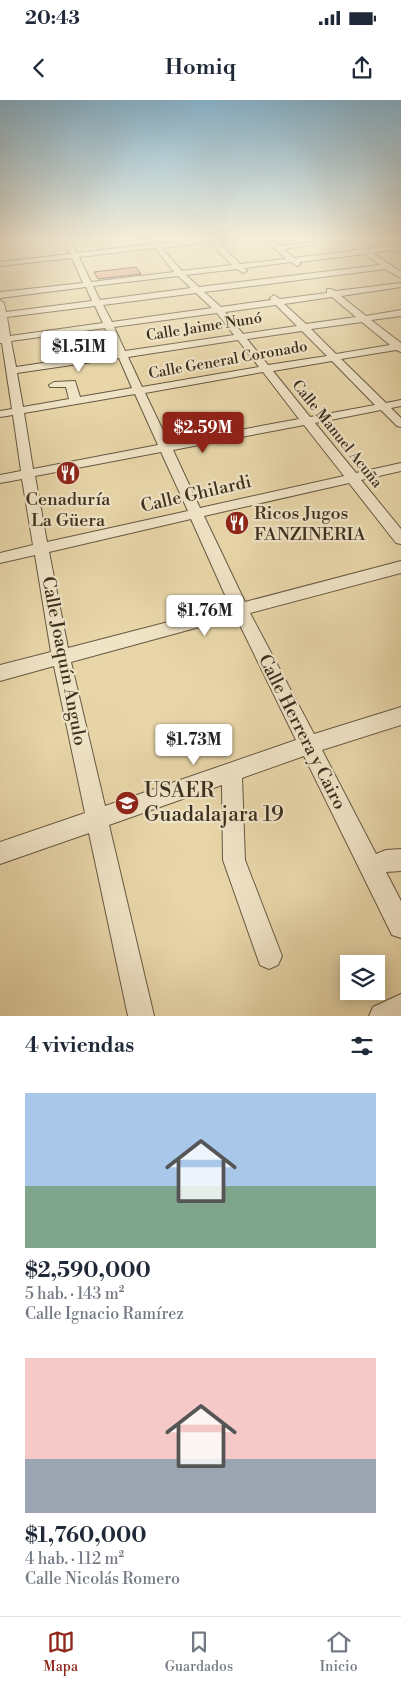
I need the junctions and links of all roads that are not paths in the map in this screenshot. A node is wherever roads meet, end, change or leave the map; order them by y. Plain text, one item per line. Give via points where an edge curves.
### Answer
1 (86, 280) edge
2 (127, 280) edge
3 (186, 280) edge
4 (253, 280) edge
5 (282, 280) edge
6 (315, 280) edge
7 (318, 282) dead end
8 (257, 283) junction
9 (88, 284) junction
10 (401, 285) edge
11 (198, 291) junction
12 (329, 291) junction
13 (0, 295) edge
14 (278, 301) junction
15 (0, 303) edge
16 (98, 303) junction
17 (218, 309) junction
18 (401, 313) edge
19 (2, 315) junction
20 (364, 319) junction
21 (108, 324) junction
22 (304, 328) junction
23 (240, 337) junction
24 (3, 339) edge
25 (400, 347) edge
26 (310, 353) dead end
27 (331, 354) junction
28 (122, 355) junction
29 (266, 369) junction
30 (12, 371) junction
31 (54, 385) dead end
32 (138, 391) junction
33 (75, 401) junction
34 (401, 403) edge
35 (383, 407) junction
36 (9, 412) edge
37 (307, 421) junction
38 (401, 424) edge
39 (165, 448) junction
40 (401, 467) edge
41 (28, 474) junction
42 (352, 478) junction
43 (0, 479) edge
44 (195, 514) junction
45 (401, 539) edge
46 (42, 548) junction
47 (0, 558) edge
48 (401, 567) edge
49 (241, 611) junction
50 (62, 658) junction
51 (0, 673) edge
52 (401, 716) edge
53 (309, 745) junction
54 (232, 772) junction
55 (98, 819) junction
56 (0, 853) edge
57 (401, 860) edge
58 (371, 868) junction
59 (401, 926) edge
60 (269, 956) dead end
61 (401, 1007) edge
62 (141, 1016) edge
63 (382, 1016) edge

1 - 9 street, Calle Herrera y Cairo
2 - 9 street
3 - 11 street, Calle Manuel Acuña
4 - 8 street
5 - 8 street
6 - 7 street
8 - 11 street
8 - 14 street
9 - 13 street
9 - 16 street, Calle Herrera y Cairo
10 - 12 street
11 - 16 street
11 - 17 street, Calle Manuel Acuña
12 - 14 street
12 - 20 street
14 - 17 street
14 - 22 street
15 - 19 street, Calle Joaquín Angulo
16 - 19 street
16 - 21 street, Calle Herrera y Cairo
17 - 21 street
17 - 23 street, Calle Manuel Acuña
18 - 20 street, Calle Jaime Nunó
19 - 24 street, Calle Joaquín Angulo
20 - 22 street, Calle Jaime Nunó
20 - 25 street
21 - 24 street
21 - 28 street, Calle Herrera y Cairo
22 - 23 street, Calle Jaime Nunó
22 - 27 street
23 - 28 street, Calle Jaime Nunó
23 - 29 street, Calle Manuel Acuña
24 - 30 street, Calle Joaquín Angulo
25 - 27 street, Calle General Coronado
26 - 27 street
27 - 29 street, Calle General Coronado
27 - 35 street
28 - 30 street, Calle Jaime Nunó
28 - 32 street, Calle Herrera y Cairo
29 - 32 street, Calle General Coronado
29 - 37 street, Calle Manuel Acuña
30 - 36 street, Calle Joaquín Angulo
31 - 33 street via 71,383
32 - 33 street, Calle General Coronado
32 - 39 street, Calle Herrera y Cairo
33 - 36 street, Calle General Coronado
34 - 35 street
35 - 37 street
35 - 38 street
36 - 41 street, Calle Joaquín Angulo
37 - 39 street
37 - 42 street, Calle Manuel Acuña
39 - 41 street
39 - 44 street, Calle Herrera y Cairo
40 - 42 street, Calle Ghilardi
41 - 43 street
41 - 46 street, Calle Joaquín Angulo
42 - 44 street, Calle Ghilardi
42 - 45 street, Calle Manuel Acuña
44 - 46 street, Calle Ghilardi
44 - 49 street, Calle Herrera y Cairo
46 - 47 street, Calle Ghilardi
46 - 50 street, Calle Joaquín Angulo
48 - 49 street
49 - 50 street
49 - 53 street, Calle Herrera y Cairo
50 - 51 street
50 - 55 street, Calle Joaquín Angulo
52 - 53 street
53 - 54 street
53 - 58 street, Calle Herrera y Cairo
54 - 55 street
54 - 60 street via 234,860
55 - 56 street
55 - 62 street, Calle Joaquín Angulo
57 - 58 street via 386,861
58 - 59 street, Calle Herrera y Cairo
61 - 63 street

